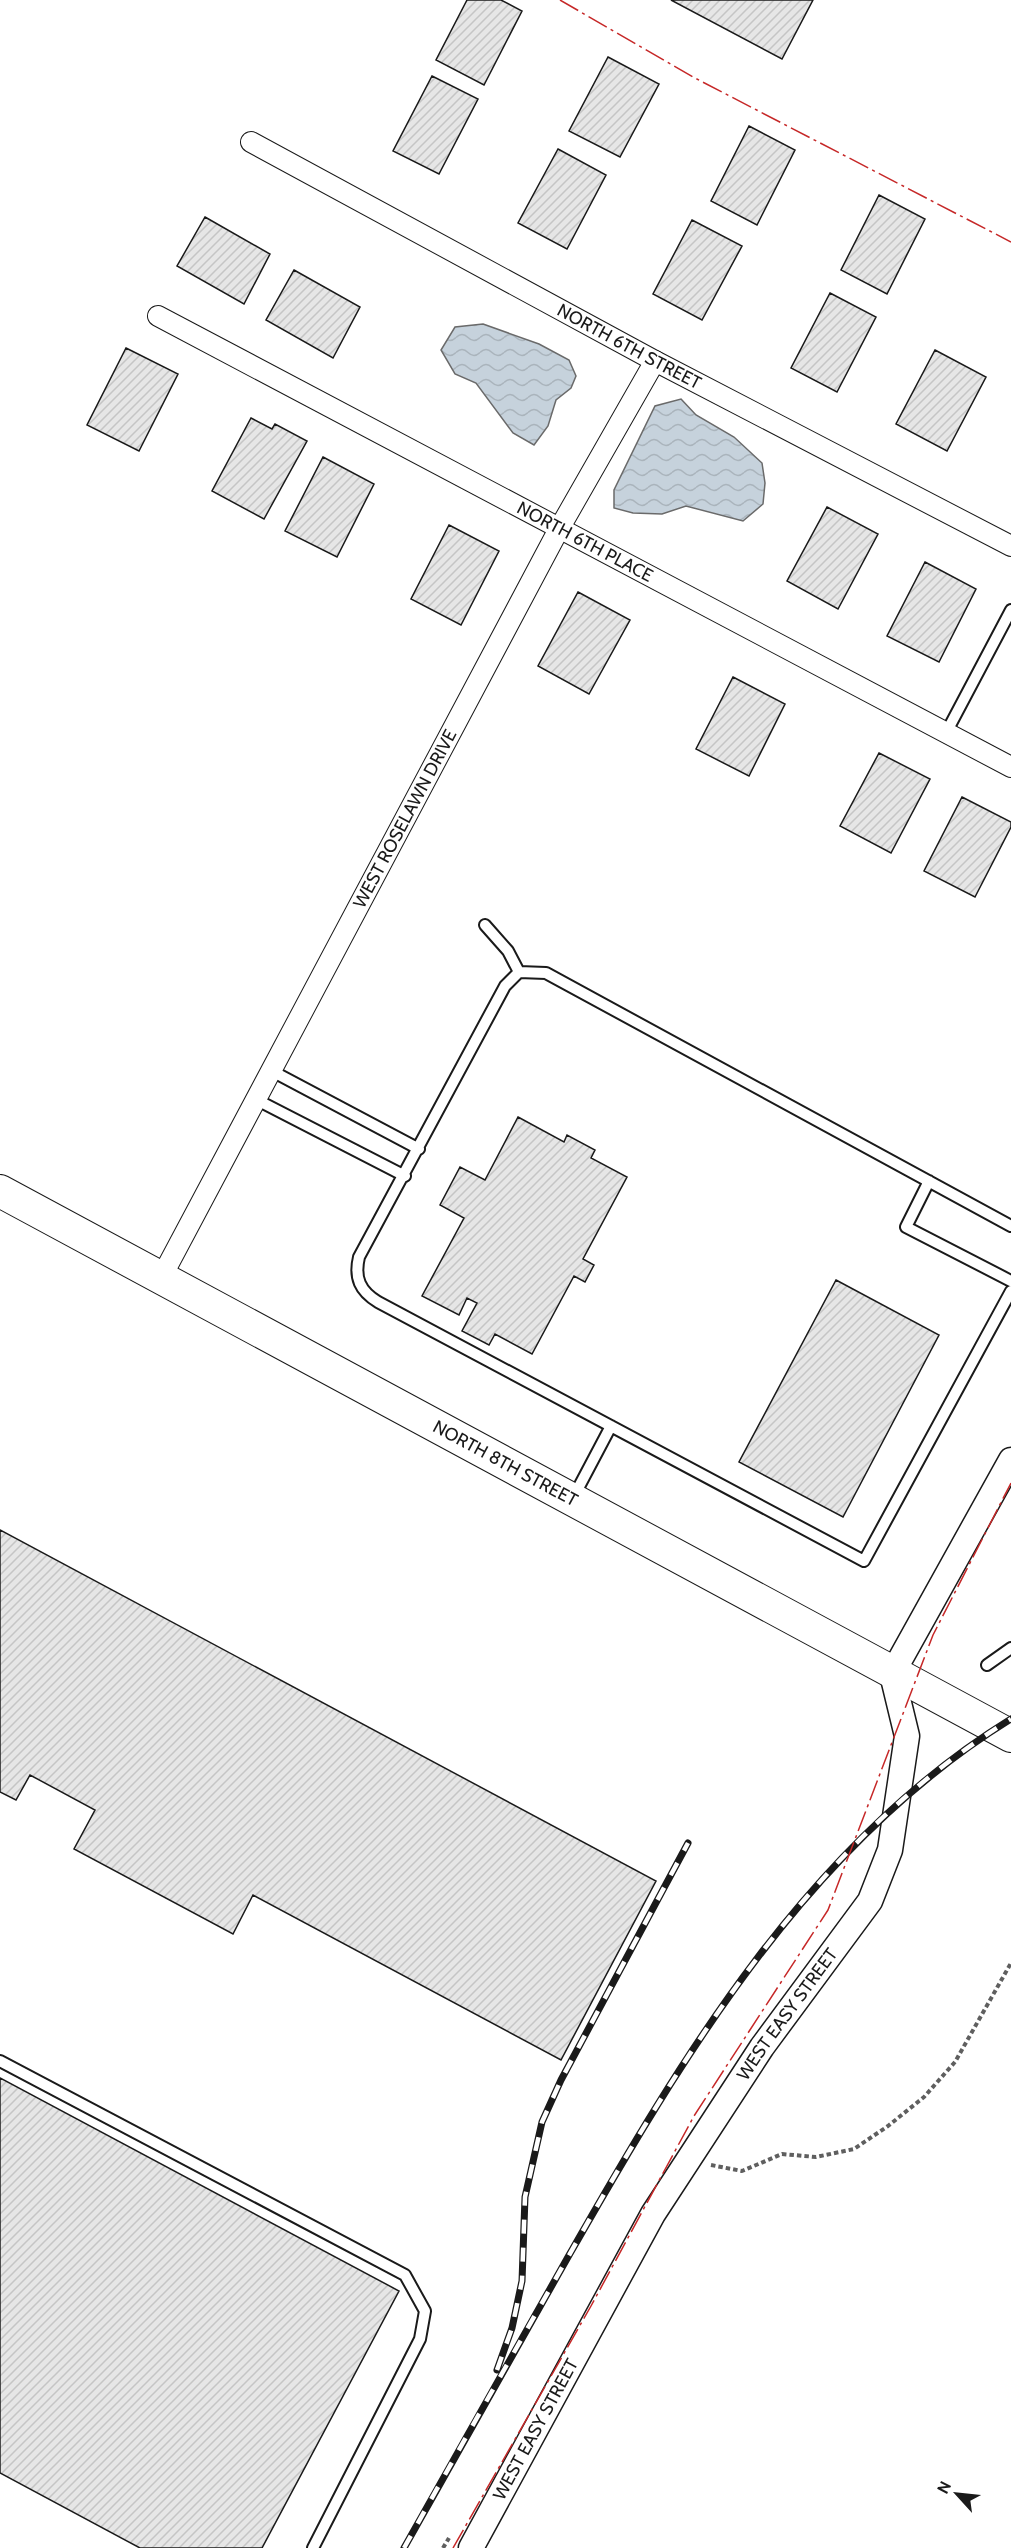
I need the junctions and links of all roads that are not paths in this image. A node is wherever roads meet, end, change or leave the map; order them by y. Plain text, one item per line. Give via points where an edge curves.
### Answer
1 (251, 142) dead end
2 (158, 316) dead end
3 (655, 361) junction
4 (559, 529) junction
5 (1011, 546) edge
6 (1011, 610) edge
7 (946, 733) junction
8 (1011, 767) edge
9 (485, 926) dead end
10 (519, 972) junction
11 (270, 1070) junction
12 (255, 1099) junction
13 (420, 1149) junction
14 (405, 1176) junction
15 (929, 1181) junction
16 (0, 1191) edge
17 (1011, 1226) edge
18 (161, 1278) junction
19 (1011, 1281) edge
20 (1011, 1291) edge
21 (611, 1426) junction
22 (1011, 1460) edge
23 (571, 1501) junction
24 (1011, 1648) edge
25 (987, 1665) dead end
26 (892, 1674) junction
27 (1011, 1736) edge
28 (0, 2061) edge
29 (314, 2548) edge
30 (471, 2548) edge

1 - 3 street, NORTH 6TH STREET
2 - 4 street, NORTH 6TH PLACE
3 - 4 street, WEST ROSELAWN DRIVE
3 - 5 street, NORTH 6TH STREET
4 - 7 street, NORTH 6TH PLACE
4 - 11 street, WEST ROSELAWN DRIVE
6 - 7 lane
7 - 8 street, NORTH 6TH PLACE
9 - 10 lane via 508,951
10 - 13 lane via 505,986
10 - 15 lane via 546,973
11 - 12 street, WEST ROSELAWN DRIVE
11 - 13 lane
12 - 14 lane
12 - 18 street, WEST ROSELAWN DRIVE
13 - 14 lane
14 - 21 lane via 359,1257 357,1279 367,1296
15 - 17 lane
15 - 19 lane via 906,1227
16 - 18 main road, NORTH 8TH STREET
18 - 23 main road, NORTH 8TH STREET
20 - 21 lane via 864,1561
21 - 23 lane
22 - 26 street
23 - 26 main road, NORTH 8TH STREET
24 - 25 lane
26 - 27 main road, NORTH 8TH STREET
26 - 30 street, WEST EASY STREET via 907,1736 890,1850 870,1901 762,2047 653,2214
28 - 29 lane via 405,2275 425,2311 420,2339

